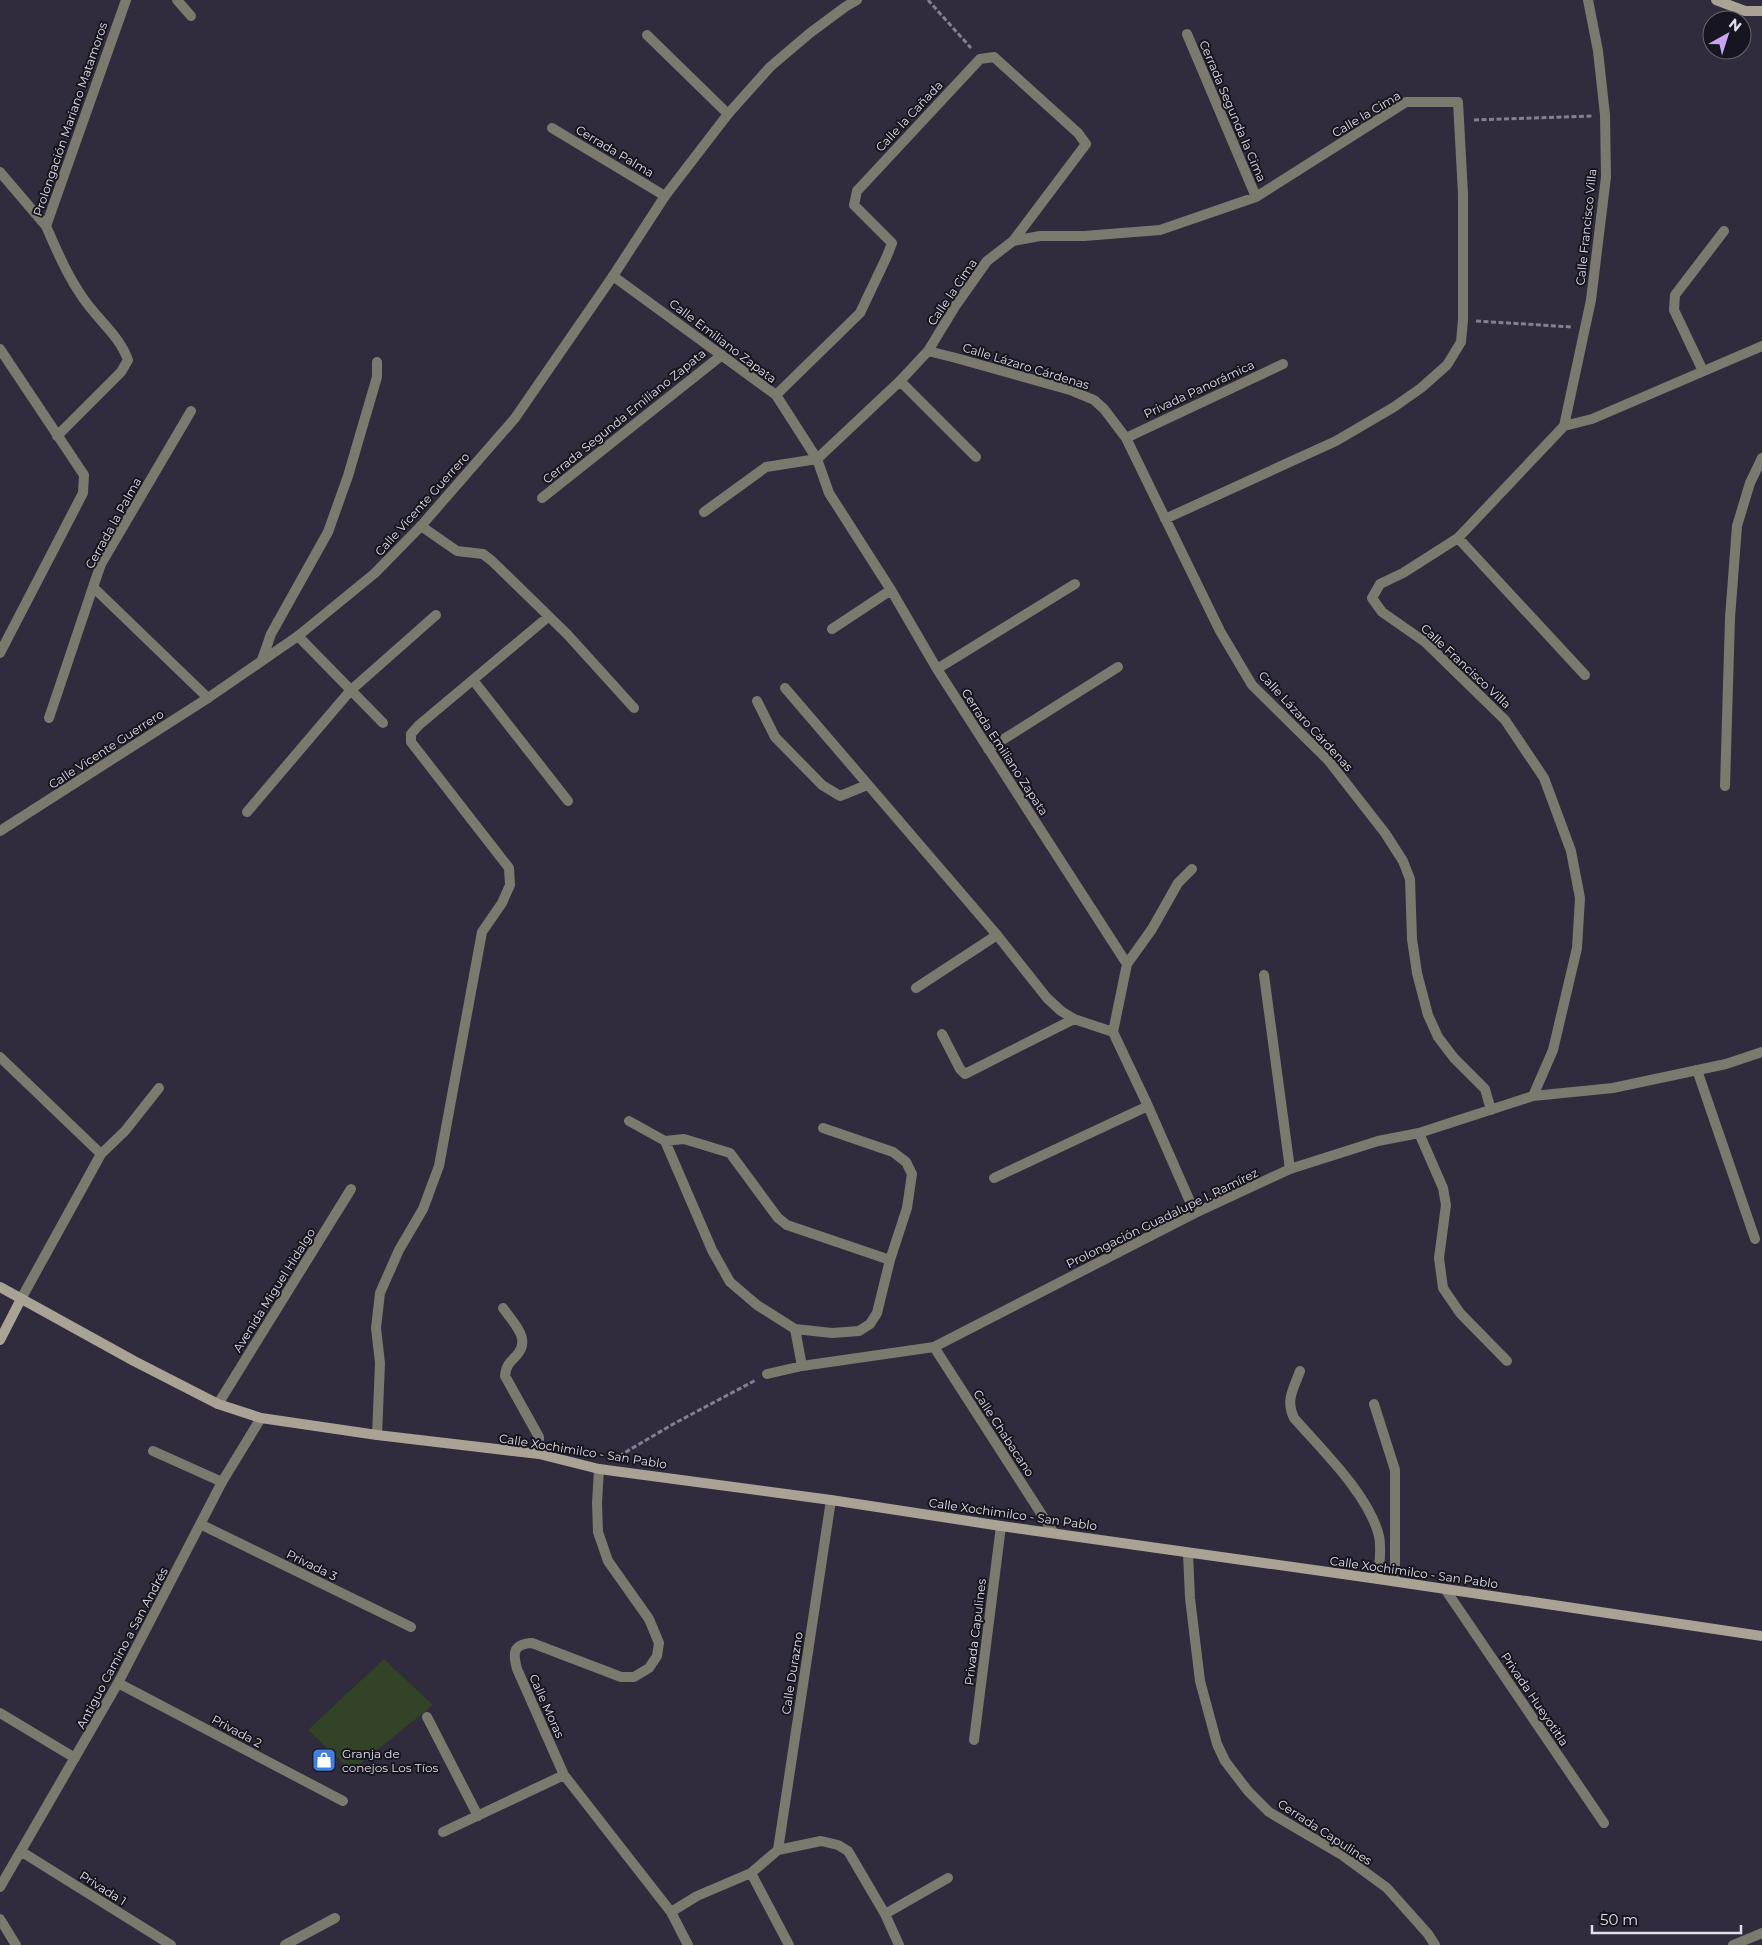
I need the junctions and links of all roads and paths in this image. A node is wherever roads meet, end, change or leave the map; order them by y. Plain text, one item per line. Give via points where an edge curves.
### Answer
1 (126, 0) edge
2 (177, 0) edge
3 (857, 0) edge
4 (928, 0) edge
5 (1588, 0) edge
6 (1716, 0) edge
7 (1762, 12) edge
8 (191, 16) dead end
9 (1187, 34) dead end
10 (647, 35) dead end
11 (980, 59) junction
12 (728, 114) junction
13 (1605, 115) junction
14 (1458, 121) junction
15 (552, 128) dead end
16 (0, 172) edge
17 (665, 196) junction
18 (1256, 197) junction
19 (46, 226) junction
20 (1724, 231) dead end
21 (1013, 241) junction
22 (613, 276) junction
23 (1463, 320) junction
24 (1584, 328) junction
25 (1762, 346) edge
26 (0, 349) edge
27 (928, 351) junction
28 (722, 354) junction
29 (377, 362) dead end
30 (1282, 364) dead end
31 (1703, 371) junction
32 (900, 381) junction
33 (776, 396) junction
34 (191, 411) dead end
35 (1564, 426) junction
36 (58, 436) junction
37 (1126, 438) junction
38 (976, 457) dead end
39 (1762, 458) edge
40 (816, 459) junction
41 (829, 493) joint
42 (542, 498) dead end
43 (704, 512) dead end
44 (1165, 519) junction
45 (421, 526) junction
46 (1458, 538) junction
47 (1075, 584) dead end
48 (93, 587) junction
49 (891, 590) junction
50 (436, 615) dead end
51 (548, 617) junction
52 (832, 629) dead end
53 (298, 636) junction
54 (0, 653) edge
55 (262, 660) junction
56 (1118, 667) dead end
57 (938, 669) junction
58 (1586, 675) dead end
59 (473, 680) junction
60 (785, 688) dead end
61 (350, 691) junction
62 (208, 698) junction
63 (757, 700) dead end
64 (634, 708) dead end
65 (49, 718) dead end
66 (382, 722) dead end
67 (988, 749) junction
68 (867, 785) junction
69 (1725, 786) dead end
70 (568, 801) dead end
71 (247, 812) dead end
72 (0, 832) edge
73 (1192, 870) dead end
74 (997, 935) junction
75 (1127, 964) junction
76 (1264, 975) dead end
77 (916, 988) dead end
78 (1074, 1019) junction
79 (1113, 1032) junction
80 (942, 1034) dead end
81 (1762, 1052) edge
82 (0, 1057) edge
83 (1697, 1070) junction
84 (159, 1088) dead end
85 (1533, 1096) junction
86 (1148, 1106) junction
87 (1491, 1110) junction
88 (629, 1121) dead end
89 (823, 1128) dead end
90 (1419, 1133) junction
91 (665, 1141) junction
92 (101, 1154) junction
93 (1290, 1169) junction
94 (994, 1178) dead end
95 (351, 1190) dead end
96 (1195, 1213) junction
97 (1755, 1239) dead end
98 (890, 1260) junction
99 (0, 1287) edge
100 (22, 1299) junction
101 (503, 1308) dead end
102 (795, 1328) junction
103 (0, 1340) edge
104 (934, 1347) junction
105 (1507, 1361) dead end
106 (802, 1366) junction
107 (1300, 1371) dead end
108 (768, 1374) joint
109 (218, 1404) junction
110 (1374, 1404) dead end
111 (261, 1418) junction
112 (377, 1435) junction
113 (153, 1451) dead end
114 (539, 1454) junction
115 (599, 1469) junction
116 (222, 1482) junction
117 (832, 1500) junction
118 (202, 1525) junction
119 (1001, 1526) junction
120 (1053, 1532) junction
121 (1188, 1553) junction
122 (1378, 1579) junction
123 (1395, 1581) junction
124 (1445, 1589) junction
125 (410, 1627) dead end
126 (1762, 1636) edge
127 (118, 1683) junction
128 (0, 1713) edge
129 (427, 1717) dead end
130 (974, 1740) dead end
131 (75, 1758) junction
132 (564, 1775) junction
133 (343, 1801) dead end
134 (478, 1816) junction
135 (1604, 1823) dead end
136 (443, 1832) dead end
137 (778, 1850) junction
138 (22, 1852) junction
139 (751, 1873) junction
140 (948, 1878) dead end
141 (0, 1887) edge
142 (671, 1912) junction
143 (885, 1914) junction
144 (334, 1918) dead end
145 (0, 1919) edge
146 (1762, 1933) edge
147 (16, 1945) edge
148 (171, 1945) edge
149 (285, 1945) edge
150 (688, 1945) edge
151 (788, 1945) edge
152 (899, 1945) edge
153 (1436, 1945) edge
154 (1733, 1945) edge

1 - 19 street, Prolongación Mariano Matamoros
2 - 8 street
3 - 12 street, Calle Vicente Guerrero via 770,66
4 - 11 path
5 - 13 street, Calle Francisco Villa
6 - 7 main road via 1745,11
9 - 18 street, Cerrada Segunda la Cima
10 - 12 street
11 - 21 street via 994,57 1086,144
11 - 33 street, Calle la Cañada via 857,191 854,205 892,243 887,256 860,313
12 - 17 street, Calle Vicente Guerrero
13 - 14 path
13 - 24 street, Calle Francisco Villa via 1606,177 1591,300
14 - 18 street, Calle la Cima via 1458,102 1406,102
14 - 23 street, Calle la Cima via 1463,194
15 - 17 street, Cerrada Palma
16 - 19 street
17 - 22 street, Calle Vicente Guerrero
18 - 21 street, Calle la Cima via 1160,230 1040,236
19 - 36 street, Prolongación Mariano Matamoros via 66,272 84,300 123,346 128,360 122,372
20 - 31 street via 1675,295 1674,310
21 - 27 street, Calle la Cima via 988,262
22 - 28 street, Calle Emiliano Zapata
22 - 45 street, Calle Vicente Guerrero via 515,418
23 - 24 path
23 - 44 street, Calle la Cima via 1460,342 1447,364 1394,407 1336,441
24 - 35 street, Calle Francisco Villa
25 - 31 street
26 - 36 street
27 - 32 street, Calle la Cima
27 - 37 street, Calle Lázaro Cárdenas via 1070,390 1094,400
28 - 33 street, Calle Emiliano Zapata
28 - 42 street, Cerrada Segunda Emiliano Zapata
29 - 55 street via 378,377 328,532 271,634
30 - 37 street, Privada Panorámica
31 - 35 street via 1592,419
32 - 38 street
32 - 40 street, Calle la Cima
33 - 40 street, Calle Emiliano Zapata
34 - 48 street, Cerrada la Palma via 101,564
35 - 46 street, Calle Francisco Villa
36 - 54 street via 84,475 83,493
37 - 44 street, Calle Lázaro Cárdenas
39 - 69 street via 1750,483 1737,526 1730,618
40 - 41 street, Calle Emiliano Zapata
40 - 43 street via 766,467
41 - 49 street, Cerrada Emiliano Zapata
44 - 87 street, Calle Lázaro Cárdenas via 1220,631 1252,685 1328,760 1403,861 1410,879 1417,973 1428,1015 1438,1037 1454,1058 1485,1089
45 - 51 street via 457,551 483,554
45 - 53 street, Calle Vicente Guerrero via 375,573
46 - 58 street
46 - 85 street, Calle Francisco Villa via 1380,584 1372,598 1382,612 1425,642 1505,720 1544,778 1571,851 1580,898 1577,948 1553,1050
47 - 57 street
48 - 62 street, Cerrada la Palma
48 - 65 street
49 - 52 street
49 - 57 street, Cerrada Emiliano Zapata
50 - 61 street
51 - 59 street
51 - 64 street
53 - 55 street, Calle Vicente Guerrero
53 - 61 street
55 - 62 street, Calle Vicente Guerrero
56 - 67 street
57 - 67 street, Cerrada Emiliano Zapata
59 - 70 street
59 - 112 street via 419,725 411,734 411,742 509,868 510,885 482,932 439,1166 423,1209 399,1250 380,1293 376,1328 380,1363
60 - 68 street
61 - 66 street
61 - 71 street
62 - 72 street, Calle Vicente Guerrero
63 - 68 street via 775,738 822,785 840,796
67 - 75 street, Cerrada Emiliano Zapata
68 - 74 street
73 - 75 street via 1178,883 1152,929
74 - 77 street
74 - 78 street via 1047,998
75 - 79 street
76 - 93 street
78 - 79 street
78 - 80 street via 965,1074
79 - 86 street
81 - 83 street, Prolongación Guadalupe I. Ramírez
82 - 92 street
83 - 85 street, Prolongación Guadalupe I. Ramírez via 1613,1088
83 - 97 street
84 - 92 street via 125,1131
85 - 87 street, Prolongación Guadalupe I. Ramírez
86 - 94 street
86 - 96 street
87 - 90 street, Prolongación Guadalupe I. Ramírez
88 - 91 street
89 - 98 street via 893,1152 906,1162 912,1174 907,1208
90 - 93 street, Prolongación Guadalupe I. Ramírez via 1378,1141
90 - 105 street via 1443,1188 1446,1205 1439,1258 1443,1288 1460,1313
91 - 98 street via 684,1139 730,1153 778,1218 787,1225
91 - 102 street via 712,1250 730,1282 757,1305
92 - 100 street
93 - 96 street, Prolongación Guadalupe I. Ramírez
95 - 109 street, Avenida Miguel Hidalgo
96 - 104 street, Prolongación Guadalupe I. Ramírez
98 - 102 street via 877,1313 870,1324 858,1331 832,1333
99 - 100 main road
100 - 103 main road
100 - 109 main road
101 - 114 street via 521,1333 524,1343 506,1366 505,1376 539,1437
102 - 106 street
104 - 106 street, Prolongación Guadalupe I. Ramírez
104 - 120 street, Calle Chabacano
106 - 108 street, Prolongación Guadalupe I. Ramírez
107 - 122 street via 1289,1409 1372,1514 1379,1538
108 - 115 path
109 - 111 main road
110 - 123 street via 1395,1470
111 - 112 main road, Calle Xochimilco - San Pablo
111 - 116 street, Antiguo Camino a San Andrés
112 - 114 main road, Calle Xochimilco - San Pablo
113 - 116 street
114 - 115 main road, Calle Xochimilco - San Pablo
115 - 117 main road, Calle Xochimilco - San Pablo
115 - 132 street, Calle Moras via 598,1532 608,1560 649,1619 660,1643 649,1668 634,1677 621,1677 532,1643 517,1647 513,1656 517,1669
116 - 118 street, Antiguo Camino a San Andrés
117 - 119 main road, Calle Xochimilco - San Pablo
117 - 137 street, Calle Durazno
118 - 125 street, Privada 3
118 - 127 street, Antiguo Camino a San Andrés
119 - 120 main road, Calle Xochimilco - San Pablo
119 - 130 street, Privada Capulines
120 - 121 main road, Calle Xochimilco - San Pablo
121 - 122 main road, Calle Xochimilco - San Pablo
121 - 153 street, Cerrada Capulines via 1200,1681 1217,1744 1225,1761 1269,1812 1342,1855 1387,1888
122 - 123 main road, Calle Xochimilco - San Pablo
123 - 124 main road, Calle Xochimilco - San Pablo
124 - 126 main road, Calle Xochimilco - San Pablo
124 - 135 street, Privada Hueyotitla
127 - 131 street, Antiguo Camino a San Andrés
127 - 133 street, Privada 2
128 - 131 street
129 - 134 street
131 - 138 street, Antiguo Camino a San Andrés
132 - 134 street
132 - 142 street, Calle Moras
134 - 136 street
137 - 139 street
137 - 143 street via 821,1841 848,1850
138 - 141 street, Antiguo Camino a San Andrés
138 - 148 street, Privada 1
139 - 142 street via 696,1896
139 - 151 street
140 - 143 street
142 - 150 street
143 - 152 street
144 - 149 street
145 - 147 street
146 - 154 street

